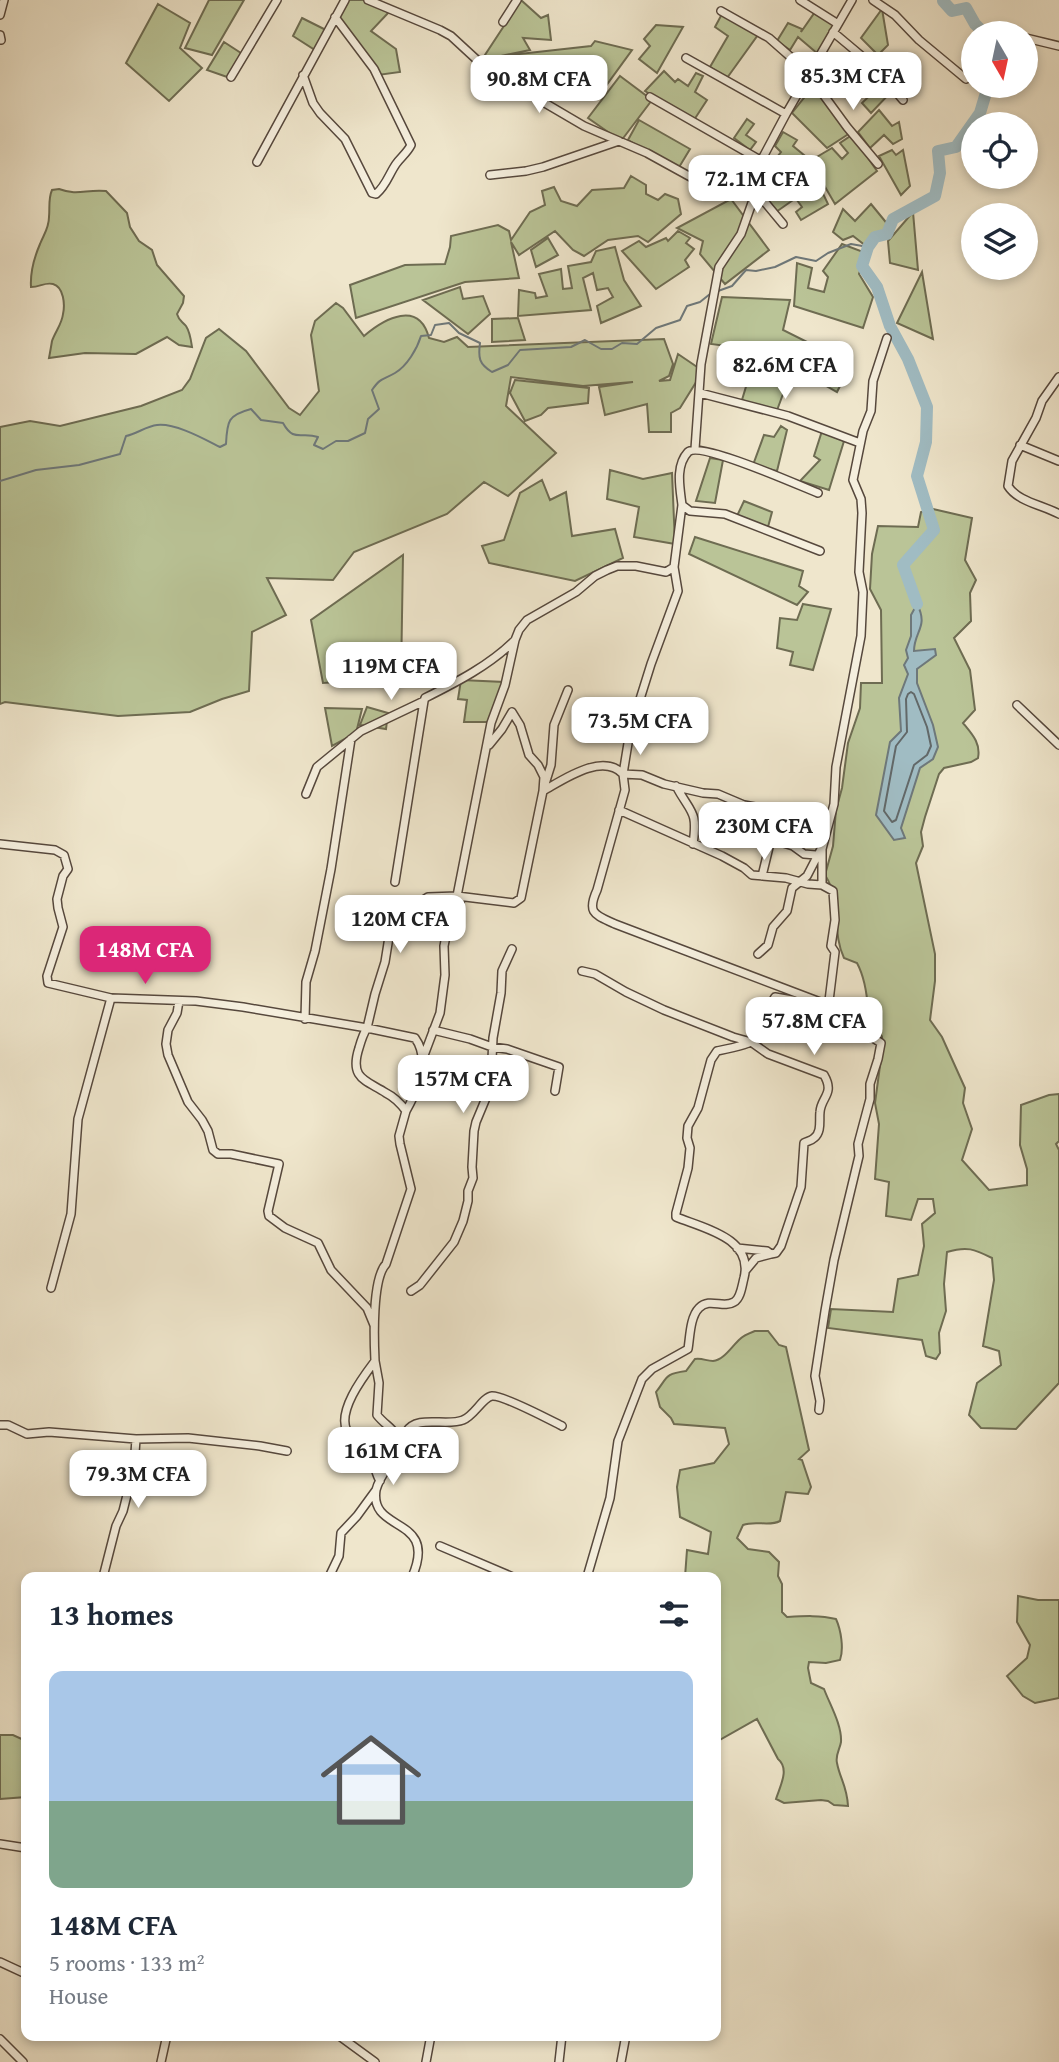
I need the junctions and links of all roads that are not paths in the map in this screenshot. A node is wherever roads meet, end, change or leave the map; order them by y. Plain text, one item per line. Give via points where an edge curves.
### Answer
1 (4, 0) edge
2 (277, 0) edge
3 (345, 0) edge
4 (368, 0) edge
5 (517, 0) edge
6 (800, 0) edge
7 (852, 0) edge
8 (873, 0) edge
9 (721, 11) dead end
10 (0, 15) edge
11 (335, 17) junction
12 (503, 22) dead end
13 (838, 24) junction
14 (833, 32) junction
15 (1038, 41) edge
16 (1059, 46) edge
17 (686, 58) dead end
18 (811, 72) junction
19 (303, 75) junction
20 (961, 76) edge
21 (231, 77) dead end
22 (649, 97) dead end
23 (903, 100) dead end
24 (786, 114) junction
25 (619, 141) junction
26 (762, 161) junction
27 (257, 162) dead end
28 (878, 164) dead end
29 (490, 174) dead end
30 (756, 188) junction
31 (727, 195) dead end
32 (783, 223) dead end
33 (887, 338) dead end
34 (1059, 377) edge
35 (700, 393) junction
36 (860, 443) junction
37 (1020, 445) junction
38 (695, 449) junction
39 (1059, 461) edge
40 (818, 493) dead end
41 (682, 505) junction
42 (1059, 514) edge
43 (820, 551) dead end
44 (674, 567) junction
45 (515, 640) junction
46 (568, 690) dead end
47 (424, 701) junction
48 (1017, 705) dead end
49 (351, 739) junction
50 (1059, 745) edge
51 (486, 749) junction
52 (623, 774) junction
53 (676, 786) junction
54 (543, 791) junction
55 (306, 794) dead end
56 (619, 810) junction
57 (828, 823) junction
58 (0, 844) edge
59 (693, 845) junction
60 (819, 852) junction
61 (762, 876) junction
62 (395, 882) dead end
63 (800, 882) junction
64 (822, 885) junction
65 (457, 896) junction
66 (512, 949) dead end
67 (758, 954) dead end
68 (582, 971) dead end
69 (111, 998) junction
70 (179, 1001) junction
71 (828, 1008) junction
72 (305, 1019) junction
73 (367, 1028) junction
74 (433, 1030) junction
75 (751, 1042) junction
76 (492, 1047) junction
77 (422, 1059) junction
78 (555, 1091) dead end
79 (406, 1111) junction
80 (737, 1248) junction
81 (771, 1254) junction
82 (746, 1271) junction
83 (51, 1288) dead end
84 (411, 1291) dead end
85 (374, 1325) junction
86 (375, 1362) junction
87 (819, 1409) dead end
88 (0, 1425) edge
89 (562, 1426) dead end
90 (136, 1439) junction
91 (287, 1451) dead end
92 (398, 1451) junction
93 (380, 1481) junction
94 (376, 1490) junction
95 (440, 1546) dead end
96 (104, 1572) edge
97 (331, 1572) edge
98 (414, 1572) edge
99 (501, 1572) edge
100 (588, 1572) edge
101 (0, 1844) edge
102 (21, 1847) edge
103 (0, 1962) edge
104 (21, 1972) edge
105 (0, 2039) edge
106 (166, 2041) edge
107 (346, 2041) edge
108 (430, 2041) edge
109 (561, 2041) edge
110 (625, 2041) edge
111 (23, 2062) edge
112 (161, 2062) edge
113 (375, 2062) edge
114 (426, 2062) edge
115 (559, 2062) edge
116 (621, 2062) edge

1 - 10 street
2 - 21 street
3 - 11 street
4 - 25 street via 451,36 504,79
5 - 12 street
6 - 13 street
7 - 13 street
8 - 20 street
9 - 18 street via 769,38
11 - 19 street
11 - 19 street via 374,69 411,145 376,194 367,186 345,139 313,103
13 - 14 street
14 - 18 street
14 - 23 street via 877,69
15 - 16 street
17 - 24 street
18 - 24 street
18 - 28 street
19 - 27 street
22 - 26 street
24 - 26 street
25 - 29 street via 534,169
25 - 31 street
26 - 30 street via 754,174
30 - 32 street
30 - 35 street via 741,234 716,277
33 - 36 street
34 - 37 street
35 - 36 street via 788,416
35 - 38 street
36 - 57 street via 853,480 862,513 861,636
37 - 39 street
37 - 42 street via 1008,486 1018,496
38 - 40 street via 734,458
38 - 41 street via 687,453 679,471
41 - 43 street via 690,511 725,514
41 - 44 street
44 - 45 street via 666,572 636,566 607,570 527,620
44 - 52 street via 678,591 630,731
45 - 47 street via 495,658
45 - 51 street
46 - 54 street via 554,725 551,765
47 - 49 street
47 - 62 street
48 - 50 street
49 - 55 street via 317,767
49 - 72 street via 331,869 306,982
51 - 54 street via 512,712 544,778
51 - 65 street
52 - 53 street
52 - 54 street via 616,768 584,768
52 - 56 street via 625,790
53 - 57 street via 718,794 786,817
53 - 59 street via 694,813
54 - 65 street via 519,901
56 - 59 street
56 - 71 street via 592,900 594,913
57 - 60 street
58 - 69 street via 64,855 68,869 57,899 63,927 48,984
59 - 61 street
60 - 61 street via 804,854 771,839
60 - 63 street
60 - 64 street
61 - 63 street
63 - 64 street
63 - 67 street via 792,888 787,911 773,927 768,945
64 - 71 street via 832,891 835,920
65 - 73 street via 428,897 397,922 389,937
65 - 74 street via 460,902 447,931 440,1013
66 - 76 street via 502,971
68 - 75 street via 664,1010
69 - 70 street
69 - 83 street via 78,1119 71,1214
70 - 72 street
70 - 85 street via 166,1044 168,1055 188,1102 208,1131 213,1150 279,1164 269,1216 318,1243 331,1270 366,1308
71 - 75 street via 775,997 759,1036
71 - 87 street via 845,1025 881,1043 825,1311 814,1376
72 - 73 street
73 - 77 street via 415,1038
73 - 79 street via 357,1054 359,1077
74 - 76 street
74 - 77 street
75 - 80 street via 717,1051 711,1060 698,1108 688,1126 688,1168 676,1213 676,1217 728,1237
75 - 81 street via 768,1054 824,1075 828,1082 819,1130 804,1143 796,1204 781,1246
76 - 78 street via 559,1067
76 - 84 street via 486,1098 475,1122 473,1178 460,1229 439,1262
77 - 79 street via 418,1088
79 - 85 street via 399,1136 411,1189 381,1269
80 - 81 street
80 - 82 street
81 - 82 street via 756,1258
82 - 100 street via 735,1302 699,1307 688,1349 642,1378 618,1441 610,1498
85 - 86 street
86 - 92 street via 377,1415 392,1427
86 - 93 street via 344,1420 370,1456
88 - 90 street via 27,1434
89 - 92 street via 493,1396 462,1421 412,1425
90 - 91 street via 188,1438
90 - 96 street via 134,1466
92 - 93 street
93 - 94 street
94 - 97 street via 341,1533 339,1556
94 - 98 street via 380,1511 415,1538 419,1555
95 - 99 street
101 - 102 street
103 - 104 street
105 - 111 street
106 - 112 street
107 - 113 street
108 - 114 street
109 - 115 street
110 - 116 street

